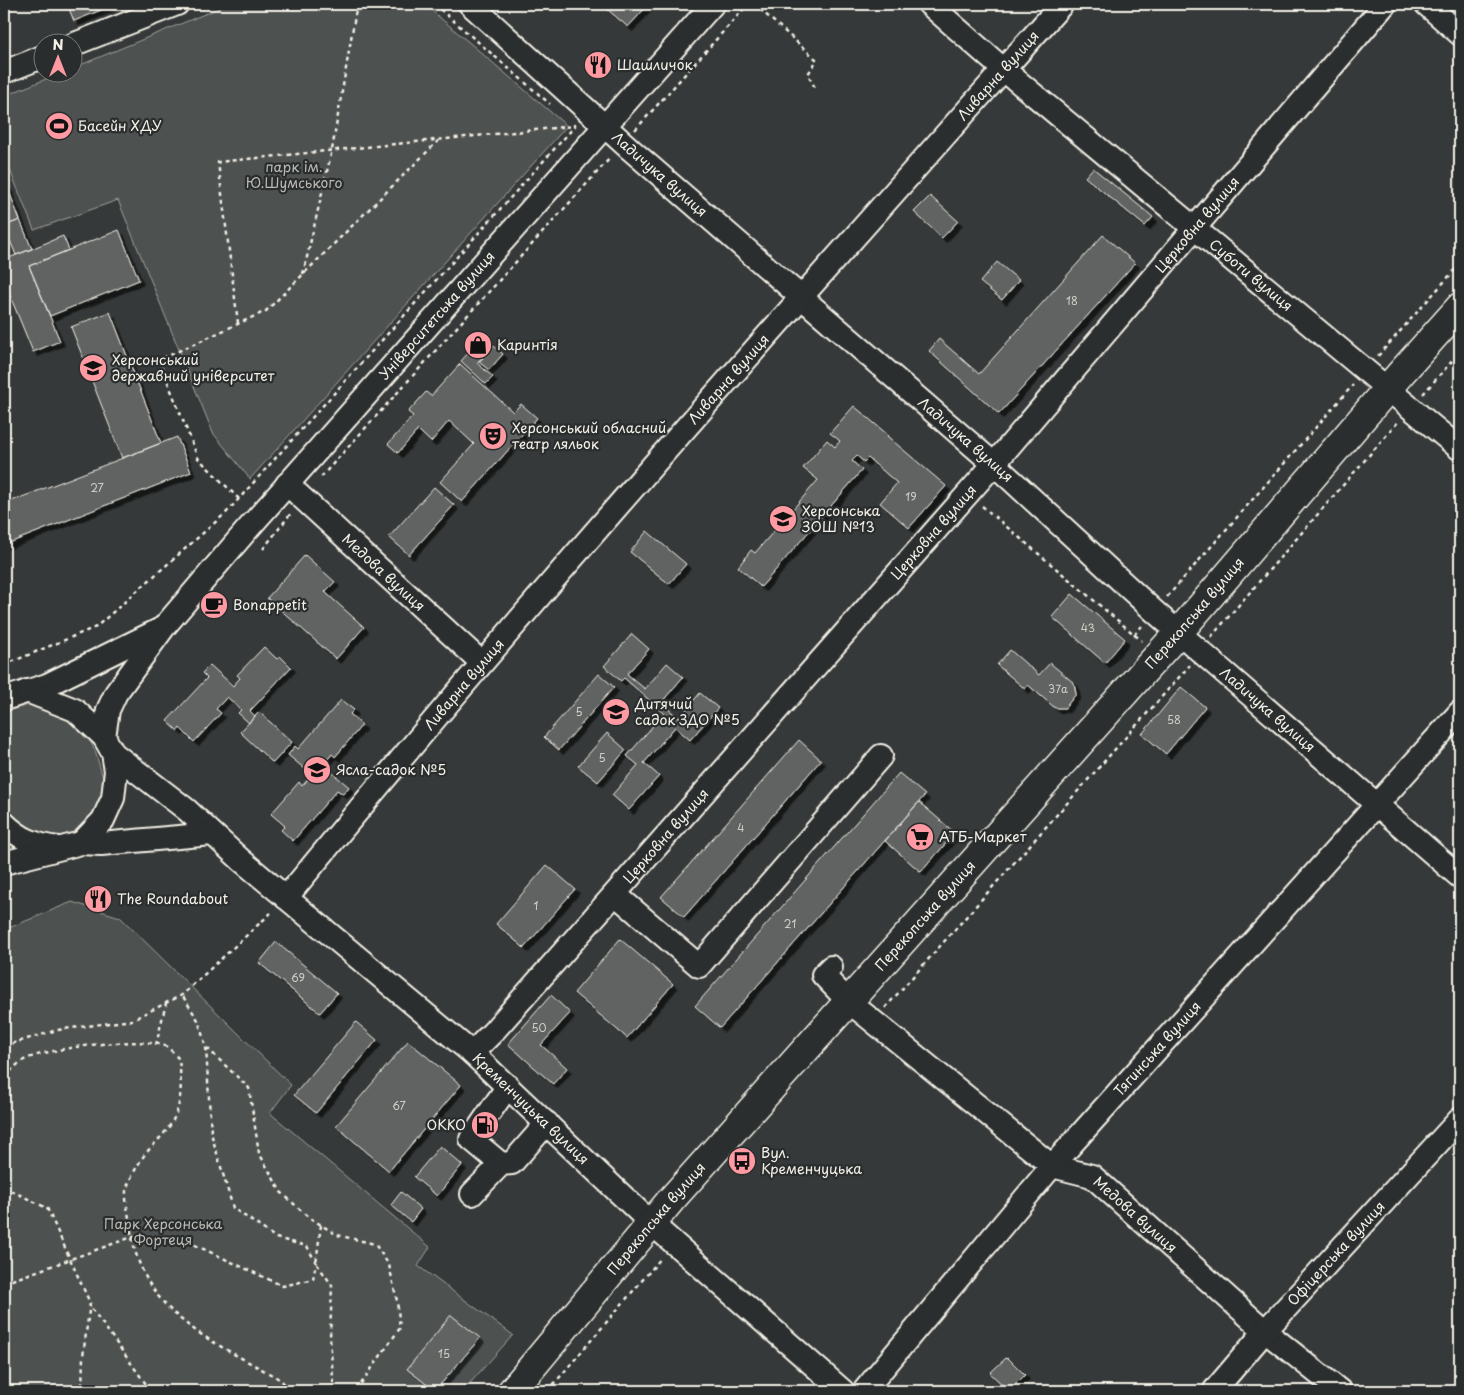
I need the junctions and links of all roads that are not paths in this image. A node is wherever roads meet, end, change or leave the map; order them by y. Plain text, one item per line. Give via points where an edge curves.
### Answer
1 (177, 4) edge
2 (470, 4) edge
3 (713, 4) edge
4 (929, 4) edge
5 (1062, 4) edge
6 (1386, 4) edge
7 (1426, 4) edge
8 (1460, 34) edge
9 (82, 41) edge
10 (32, 61) edge
11 (1004, 70) junction
12 (4, 72) edge
13 (604, 125) junction
14 (1193, 228) junction
15 (802, 297) junction
16 (1460, 307) edge
17 (1388, 388) junction
18 (1460, 448) edge
19 (994, 464) junction
20 (295, 491) junction
21 (164, 627) junction
22 (1178, 632) junction
23 (481, 662) junction
24 (27, 691) junction
25 (4, 698) edge
26 (1460, 712) edge
27 (109, 745) junction
28 (881, 756) dead end
29 (1378, 805) junction
30 (4, 822) edge
31 (212, 834) junction
32 (71, 846) junction
33 (4, 863) edge
34 (1460, 877) edge
35 (615, 894) junction
36 (286, 898) junction
37 (831, 967) dead end
38 (848, 1001) junction
39 (472, 1053) junction
40 (508, 1086) junction
41 (1460, 1119) edge
42 (547, 1123) junction
43 (501, 1164) junction
44 (1052, 1166) junction
45 (472, 1194) dead end
46 (651, 1223) junction
47 (1265, 1331) junction
48 (866, 1390) edge
49 (512, 1391) edge
50 (843, 1391) edge
51 (1214, 1391) edge
52 (1340, 1391) edge

1 - 9 street
2 - 13 street, Ладичука вулиця
3 - 13 street, Університетська вулиця
4 - 11 street, Суботи вулиця
5 - 11 street, Ливарна вулиця
6 - 14 street, Церковна вулиця
7 - 8 street
10 - 12 street
11 - 14 street, Суботи вулиця
11 - 15 street, Ливарна вулиця
13 - 15 street, Ладичука вулиця
13 - 20 street, Університетська вулиця
14 - 17 street, Суботи вулиця
14 - 19 street, Церковна вулиця
15 - 19 street, Ладичука вулиця
15 - 23 street, Ливарна вулиця
16 - 17 main road, Перекопська вулиця
17 - 18 street, Суботи вулиця
17 - 22 main road, Перекопська вулиця
19 - 22 street, Ладичука вулиця
19 - 35 street, Церковна вулиця
20 - 21 street, Університетська вулиця
20 - 23 street, Медова вулиця
21 - 24 street, Університетська вулиця via 47,685
21 - 27 street, Університетська вулиця via 116,693 108,710
22 - 29 street, Ладичука вулиця
22 - 38 main road, Перекопська вулиця
23 - 36 street, Ливарна вулиця
24 - 25 street, Університетська вулиця
24 - 27 street, Кременчуцька вулиця via 76,710
26 - 29 street, Тягинська вулиця
27 - 31 street, Кременчуцька вулиця
27 - 32 street, Університетська вулиця via 116,770 113,798 103,820
28 - 35 street via 699,966
29 - 34 street, Ладичука вулиця
29 - 44 street, Тягинська вулиця
30 - 32 street via 27,841
31 - 32 street
31 - 36 street, Кременчуцька вулиця
32 - 33 street
35 - 39 street, Церковна вулиця
36 - 39 street, Кременчуцька вулиця
37 - 38 street, Медова вулиця via 823,975
38 - 44 street, Медова вулиця
38 - 46 main road, Перекопська вулиця
39 - 40 street, Кременчуцька вулиця
40 - 42 street, Кременчуцька вулиця
40 - 43 street via 471,1139
41 - 47 street, Офіцерська вулиця
42 - 43 street via 512,1163
42 - 46 street, Кременчуцька вулиця
43 - 45 street
44 - 47 street, Медова вулиця via 1092,1176
44 - 48 street, Тягинська вулиця
46 - 49 main road, Перекопська вулиця
46 - 50 street, Кременчуцька вулиця
47 - 51 street, Офіцерська вулиця
47 - 52 street, Медова вулиця

